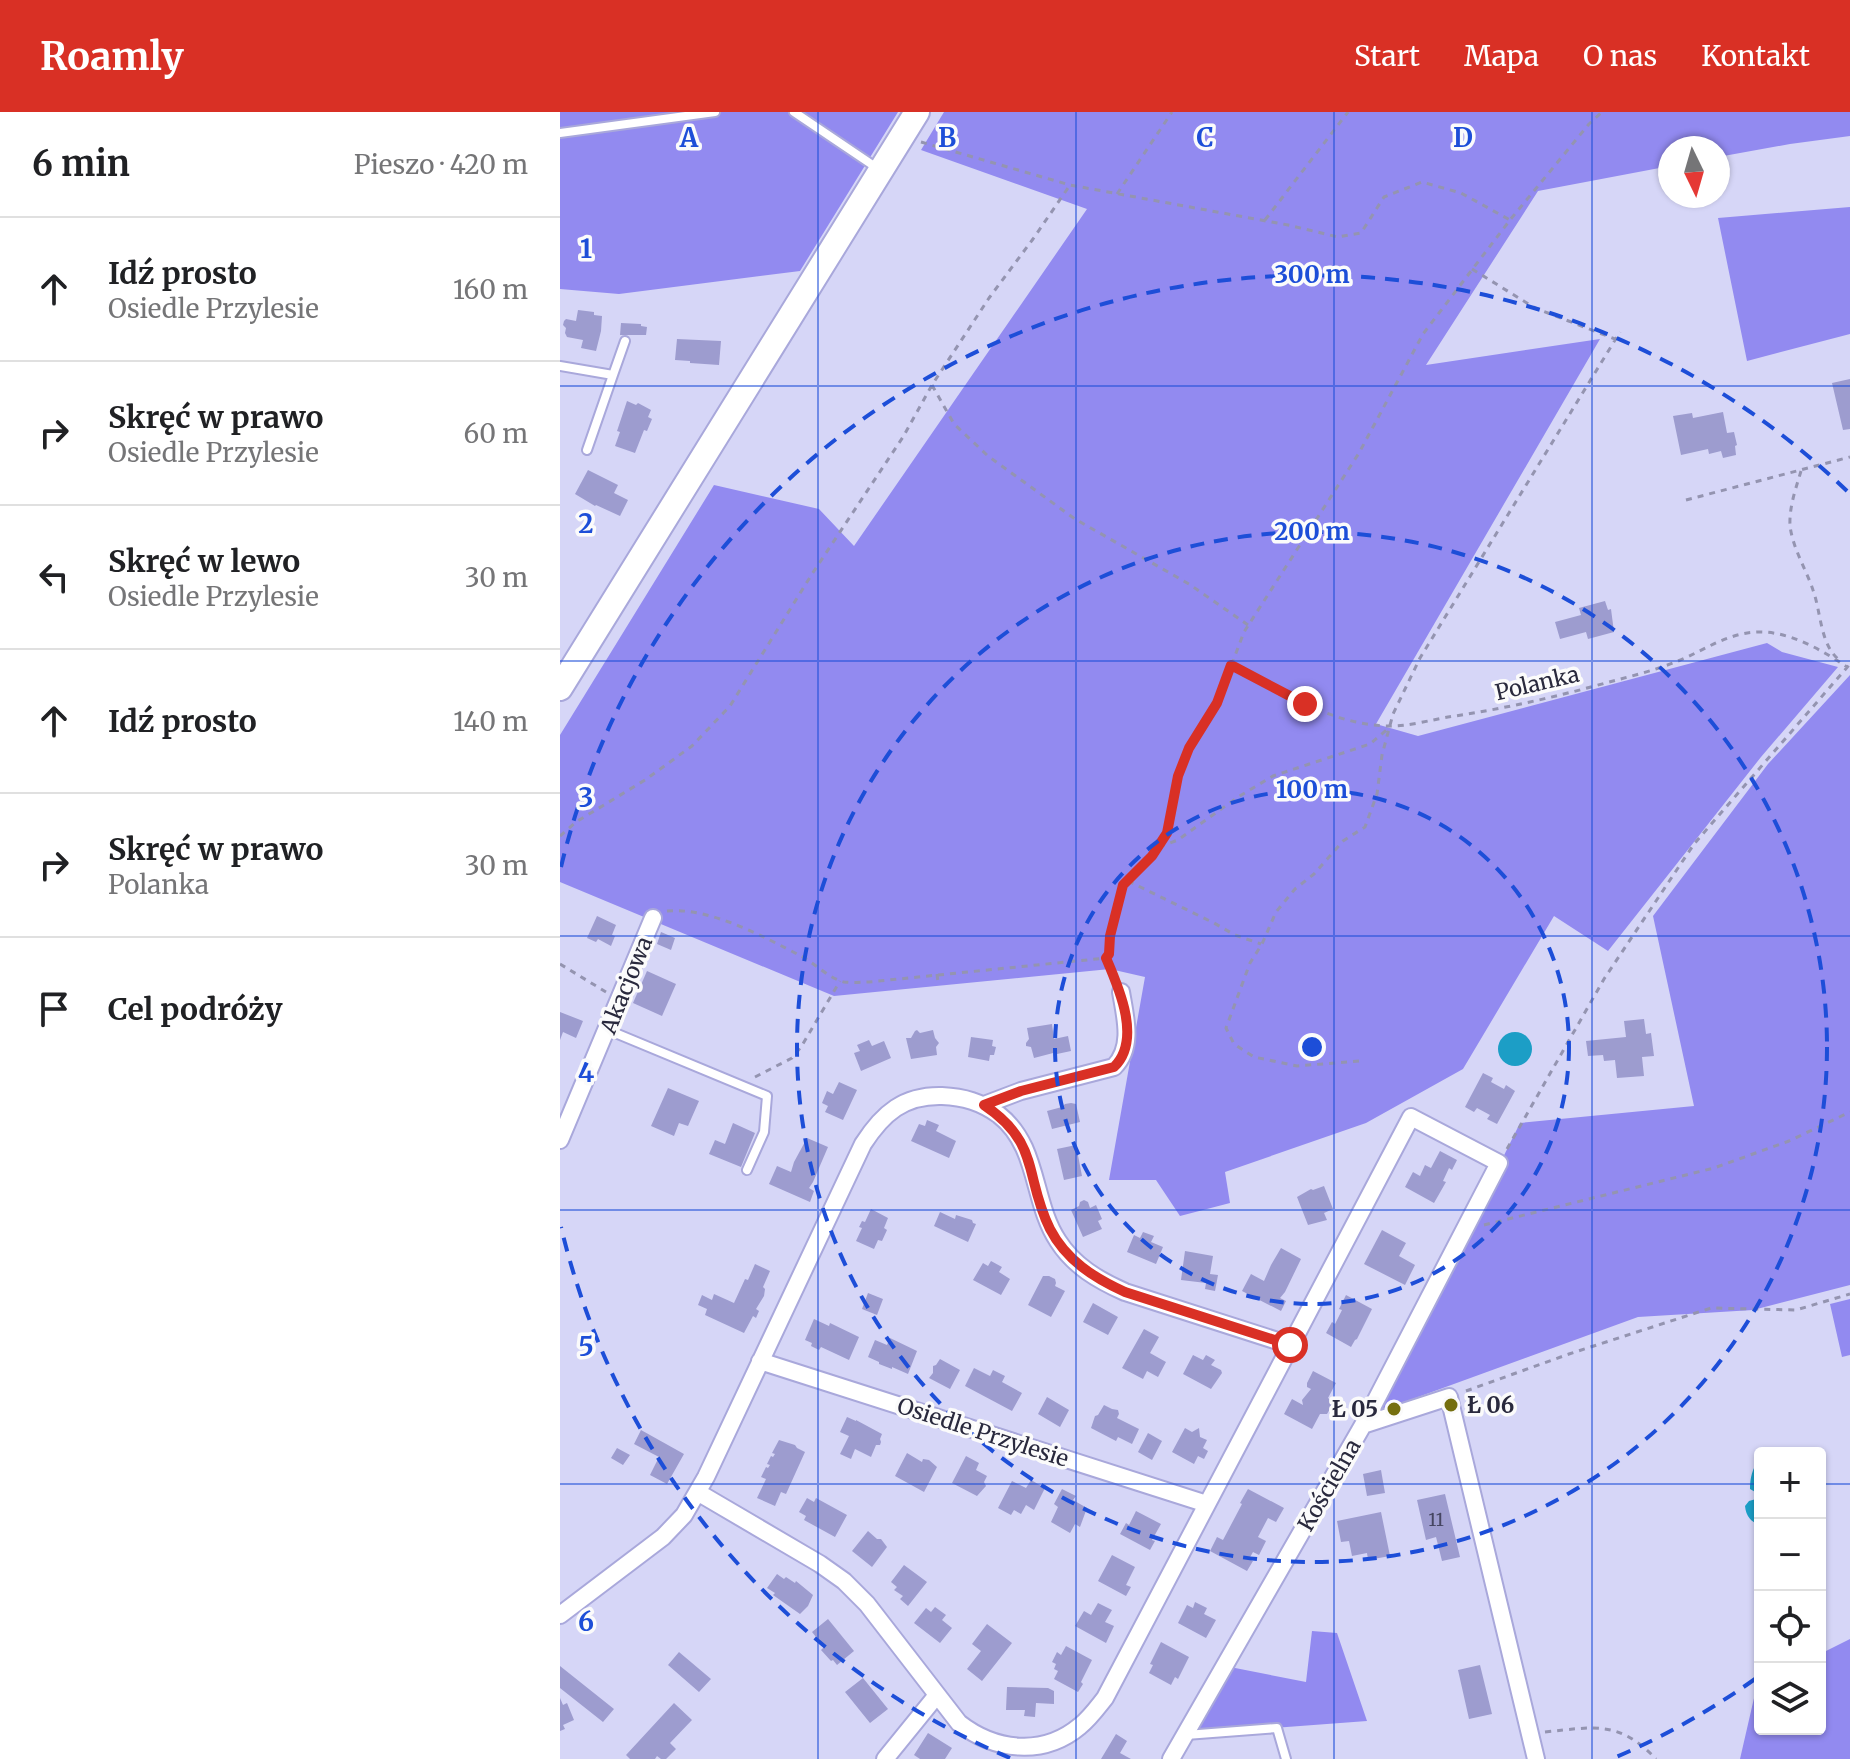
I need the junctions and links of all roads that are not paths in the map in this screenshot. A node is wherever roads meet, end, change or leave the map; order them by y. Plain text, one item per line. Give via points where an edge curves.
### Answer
1 (715, 112) edge
2 (794, 112) edge
3 (917, 112) edge
4 (560, 133) edge
5 (880, 171) junction
6 (625, 341) dead end
7 (560, 366) edge
8 (613, 375) junction
9 (587, 450) dead end
10 (560, 688) edge
11 (653, 918) road end
12 (1121, 992) road end
13 (608, 1030) junction
14 (984, 1105) junction
15 (560, 1140) edge
16 (747, 1170) dead end
17 (1290, 1345) junction
18 (760, 1361) junction
19 (1363, 1425) junction
20 (699, 1493) junction
21 (1207, 1504) junction
22 (560, 1615) edge
23 (937, 1695) junction
24 (1186, 1735) junction
25 (885, 1759) edge
26 (1171, 1759) edge
27 (1286, 1759) edge
28 (1536, 1759) edge

1 - 4 lane
2 - 5 lane
3 - 5 main road
5 - 10 main road
6 - 8 lane
7 - 8 lane
8 - 9 lane
11 - 13 street, Akacjowa
12 - 14 street via 1128,1028 1123,1059 1114,1067
13 - 15 street, Akacjowa
13 - 16 lane via 767,1096 764,1132
14 - 17 street via 1019,1137 1049,1226 1079,1266 1125,1292
14 - 18 street via 931,1096 907,1101 873,1128
17 - 19 street, Kościelna via 1411,1117 1499,1163
17 - 21 street
18 - 20 street
18 - 21 street, Osiedle Przylesie
19 - 24 street, Kościelna
19 - 28 street via 1449,1397
20 - 22 street via 663,1537
20 - 23 street via 844,1581 877,1615
21 - 23 street via 1105,1698 1079,1727 1040,1745 995,1743 959,1723
23 - 25 street
24 - 26 street, Kościelna
24 - 27 lane via 1277,1728

